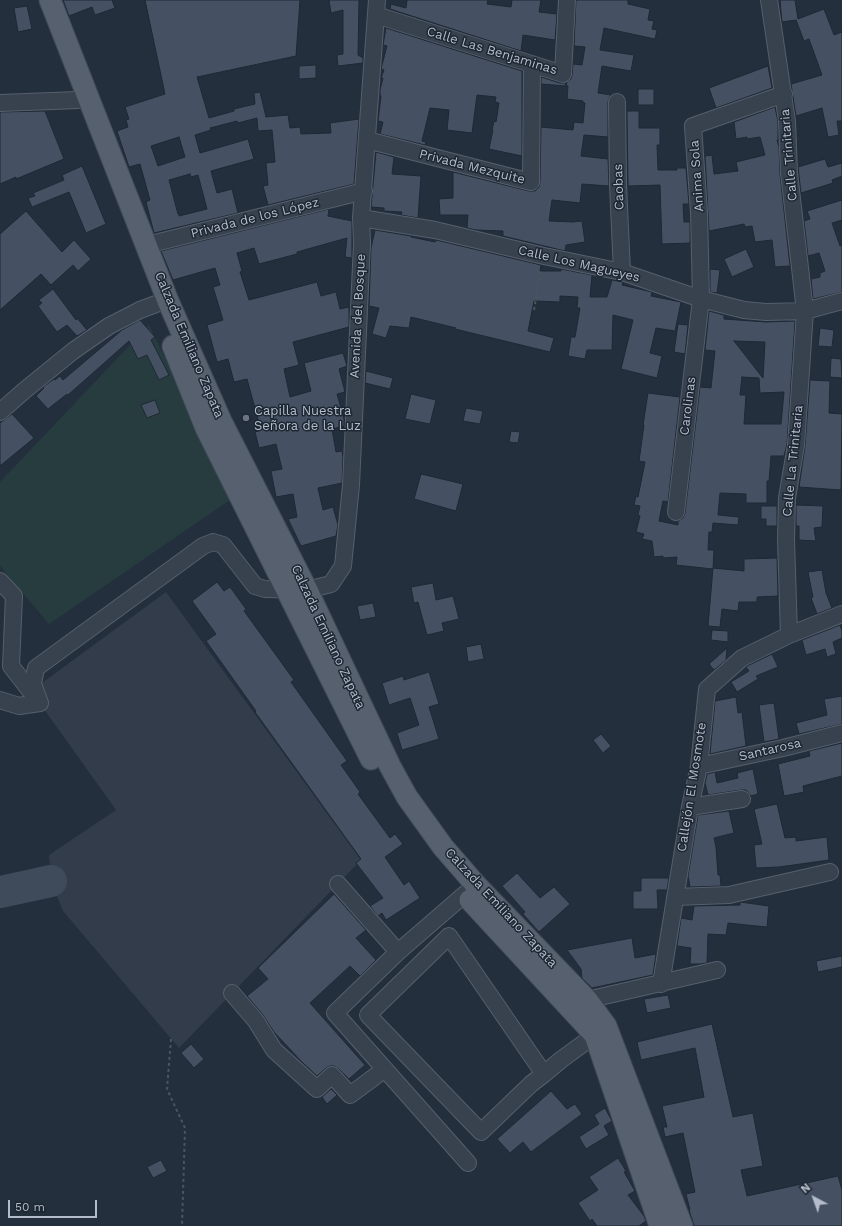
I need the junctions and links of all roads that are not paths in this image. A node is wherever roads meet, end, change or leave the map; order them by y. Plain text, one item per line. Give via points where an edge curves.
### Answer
1 (39, 0) edge
2 (50, 0) edge
3 (567, 0) edge
4 (769, 0) edge
5 (377, 7) edge
6 (532, 64) junction
7 (784, 94) junction
8 (78, 100) junction
9 (617, 102) dead end
10 (0, 103) edge
11 (93, 126) junction
12 (367, 140) junction
13 (364, 191) junction
14 (361, 218) junction
15 (147, 245) junction
16 (622, 272) junction
17 (701, 299) junction
18 (842, 301) edge
19 (156, 304) junction
20 (805, 311) junction
21 (0, 412) edge
22 (676, 512) dead end
23 (0, 581) edge
24 (287, 590) junction
25 (307, 590) junction
26 (842, 614) edge
27 (789, 635) junction
28 (0, 700) edge
29 (40, 703) junction
30 (842, 733) edge
31 (699, 766) junction
32 (742, 799) dead end
33 (690, 807) junction
34 (830, 872) dead end
35 (338, 884) dead end
36 (465, 894) junction
37 (674, 898) junction
38 (398, 952) junction
39 (717, 970) dead end
40 (661, 984) junction
41 (232, 993) dead end
42 (587, 1000) junction
43 (595, 1035) junction
44 (385, 1069) junction
45 (544, 1074) junction
46 (468, 1163) dead end
47 (660, 1226) edge
48 (682, 1226) edge

1 - 8 main road, Calzada Emiliano Zapata
2 - 11 main road, Calzada Emiliano Zapata
3 - 6 street, Calle Las Benjaminas via 562,74
4 - 7 street, Calle Trinitaria
5 - 6 street, Calle Las Benjaminas
5 - 12 street, Avenida del Bosque
6 - 12 street, Privada Mezquite via 532,182
7 - 17 street, Anima Sola via 693,126 699,212
7 - 20 street, Calle Trinitaria
8 - 10 street
8 - 11 main road, Calzada Emiliano Zapata
9 - 16 street, Caobas
11 - 15 main road, Calzada Emiliano Zapata
11 - 19 main road, Calzada Emiliano Zapata
12 - 13 street, Avenida del Bosque
13 - 14 street, Avenida del Bosque
13 - 15 street, Privada de los López
14 - 16 street, Calle Los Magueyes via 435,230
14 - 25 street, Avenida del Bosque via 351,485 343,566 331,584
15 - 25 main road, Calzada Emiliano Zapata via 168,301 221,421
16 - 17 street, Calle Los Magueyes
17 - 20 street, Calle Los Magueyes via 744,310
17 - 22 street, Carolinas
18 - 20 street, Calle Los Magueyes
19 - 21 street via 109,326 73,351
19 - 24 main road, Calzada Emiliano Zapata via 206,428
20 - 27 street, Calle La Trinitaria via 796,445 786,498
23 - 29 street via 14,596 11,666
24 - 25 street, Avenida del Bosque
24 - 29 street, Avenida del Bosque via 255,586 222,545 213,542 203,546 36,668 33,684
24 - 36 main road, Calzada Emiliano Zapata via 396,806
25 - 42 main road, Calzada Emiliano Zapata via 407,797 476,885
26 - 27 street, Callejón El Mosmote
27 - 31 street, Callejón El Mosmote via 742,658 707,689
28 - 29 street via 19,706
30 - 31 street, Santarosa
31 - 33 street, Callejón El Mosmote
32 - 33 street
33 - 37 street, Callejón El Mosmote
34 - 37 street via 729,895
35 - 38 street
36 - 38 street
36 - 43 main road, Calzada Emiliano Zapata
37 - 40 street, Callejón El Mosmote
38 - 44 street via 335,1013
39 - 40 street
40 - 42 street
41 - 44 street via 256,1021 274,1050 317,1089 332,1075 350,1095
42 - 48 main road, Calzada Emiliano Zapata via 606,1026
43 - 45 street
43 - 47 main road, Calzada Emiliano Zapata
44 - 46 street
45 - 45 street via 482,1132 368,1015 448,936

